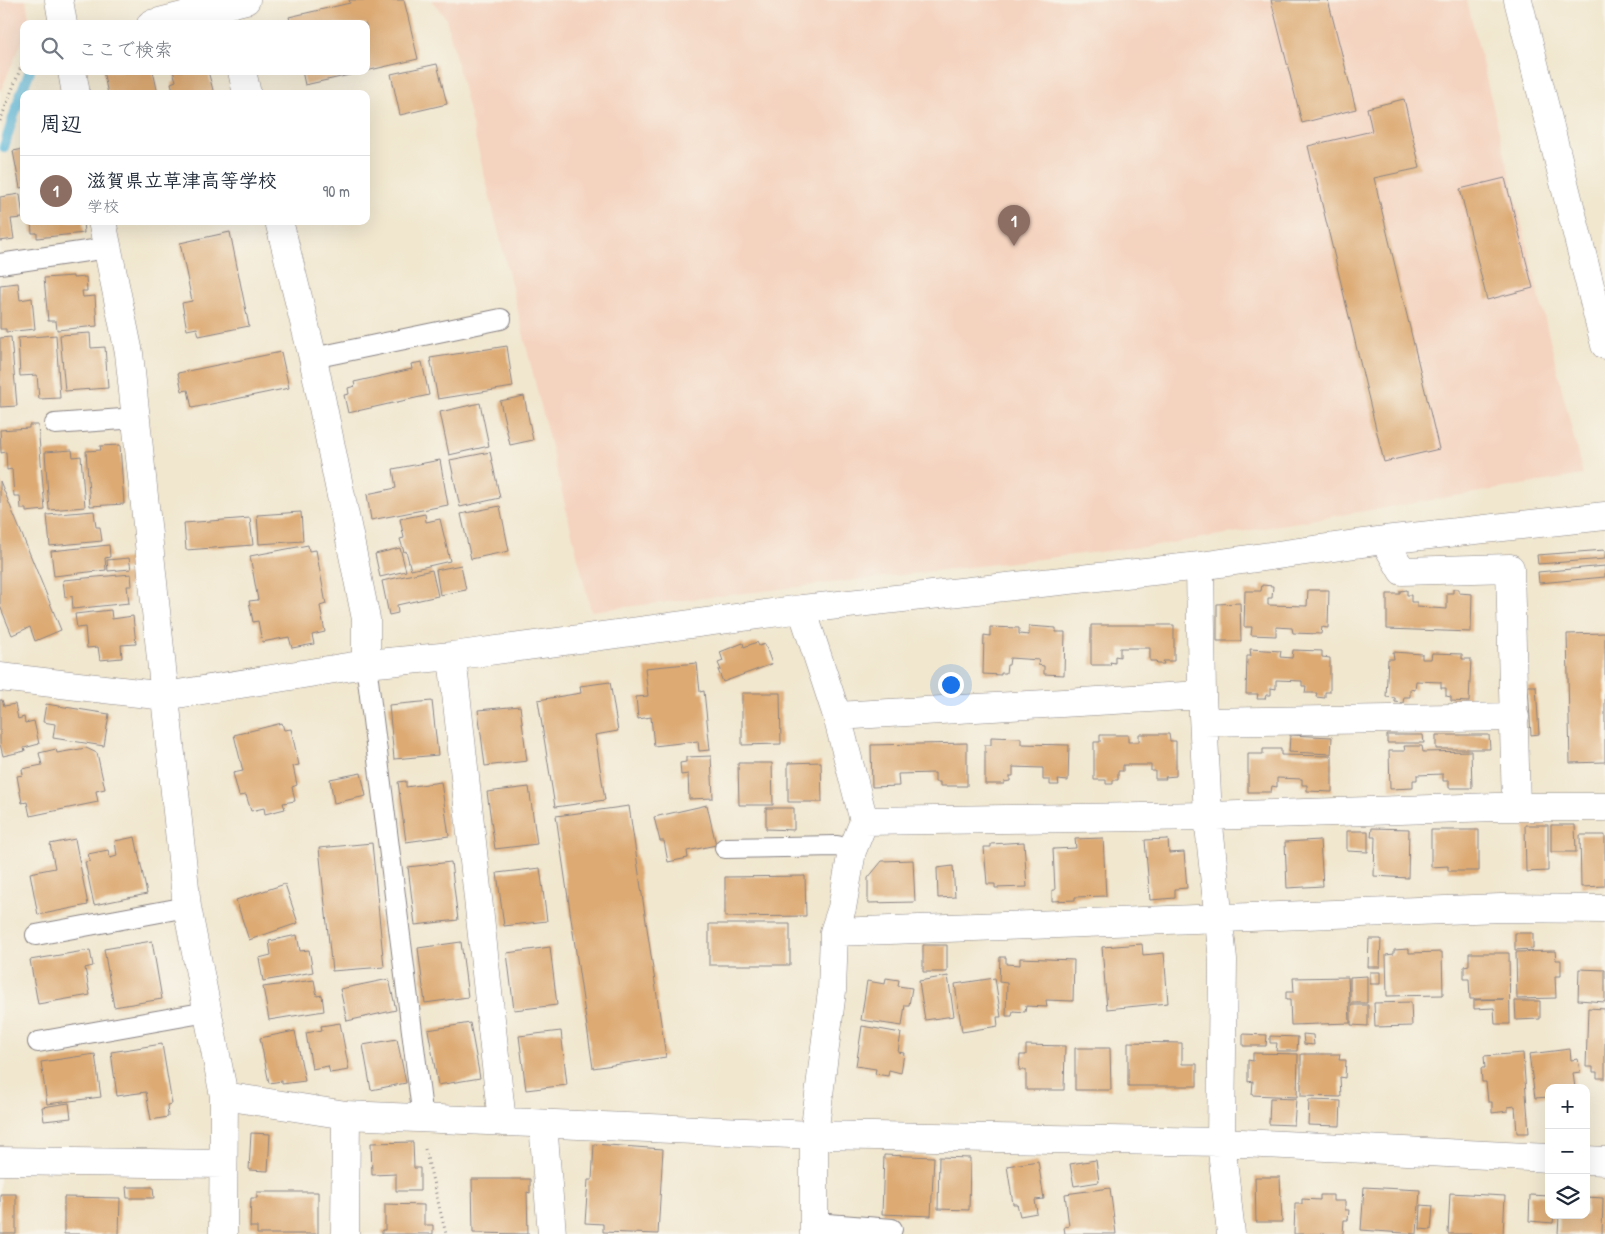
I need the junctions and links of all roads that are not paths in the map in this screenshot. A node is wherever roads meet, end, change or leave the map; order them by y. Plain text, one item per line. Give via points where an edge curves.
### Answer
1 (59, 0) edge
2 (1518, 0) edge
3 (223, 8) edge
4 (62, 20) edge
5 (170, 20) edge
6 (73, 75) edge
7 (243, 75) edge
8 (75, 90) edge
9 (246, 90) edge
10 (103, 225) edge
11 (280, 225) edge
12 (107, 248) junction
13 (0, 264) edge
14 (501, 319) dead end
15 (1605, 345) edge
16 (313, 358) junction
17 (136, 418) junction
18 (55, 424) dead end
19 (1605, 516) edge
20 (1384, 540) junction
21 (1200, 566) junction
22 (802, 609) junction
23 (452, 656) junction
24 (366, 664) junction
25 (0, 677) edge
26 (1202, 694) junction
27 (165, 696) junction
28 (837, 716) junction
29 (1514, 716) junction
30 (1204, 722) junction
31 (1516, 807) junction
32 (1605, 807) edge
33 (1208, 816) junction
34 (864, 821) junction
35 (725, 848) dead end
36 (852, 851) junction
37 (187, 907) junction
38 (1605, 909) edge
39 (1219, 918) junction
40 (834, 932) junction
41 (36, 935) dead end
42 (207, 1012) junction
43 (38, 1042) dead end
44 (224, 1096) junction
45 (346, 1115) junction
46 (423, 1119) junction
47 (502, 1122) junction
48 (544, 1124) junction
49 (814, 1136) junction
50 (1221, 1142) junction
51 (1545, 1158) edge
52 (1590, 1160) edge
53 (0, 1161) edge
54 (1605, 1161) edge
55 (222, 1164) junction
56 (815, 1229) edge
57 (892, 1229) dead end
58 (223, 1234) edge
59 (345, 1234) edge
60 (552, 1234) edge
61 (1231, 1234) edge

1 - 4 street
2 - 15 street
3 - 5 street
6 - 8 street
7 - 9 street
10 - 12 street
11 - 16 street
12 - 13 lane
12 - 17 street via 129,353
14 - 16 lane
16 - 24 street via 366,619
17 - 18 lane
17 - 27 street
19 - 20 street
20 - 21 street
20 - 29 street via 1402,571 1510,568
21 - 22 street
21 - 26 street
22 - 23 street
22 - 28 street
23 - 24 street
23 - 47 street
24 - 27 street
24 - 46 lane
25 - 27 street
26 - 28 street
26 - 30 street
27 - 37 street
28 - 34 street
29 - 30 street
29 - 31 street
30 - 33 street
31 - 32 street
31 - 33 street
33 - 34 street
33 - 39 street
34 - 36 street
35 - 36 lane via 837,846
36 - 40 street via 842,908
37 - 41 lane
37 - 42 street
38 - 39 street via 1501,908
39 - 40 street
39 - 50 street via 1223,960
40 - 49 street via 832,991
42 - 43 lane
42 - 44 street
44 - 45 street
44 - 55 street
45 - 46 street
45 - 59 street
46 - 47 street
47 - 48 street
48 - 49 street
48 - 60 street
49 - 50 street
49 - 56 street
50 - 51 street
50 - 61 street
52 - 54 street
53 - 55 street
55 - 58 street
56 - 57 lane

